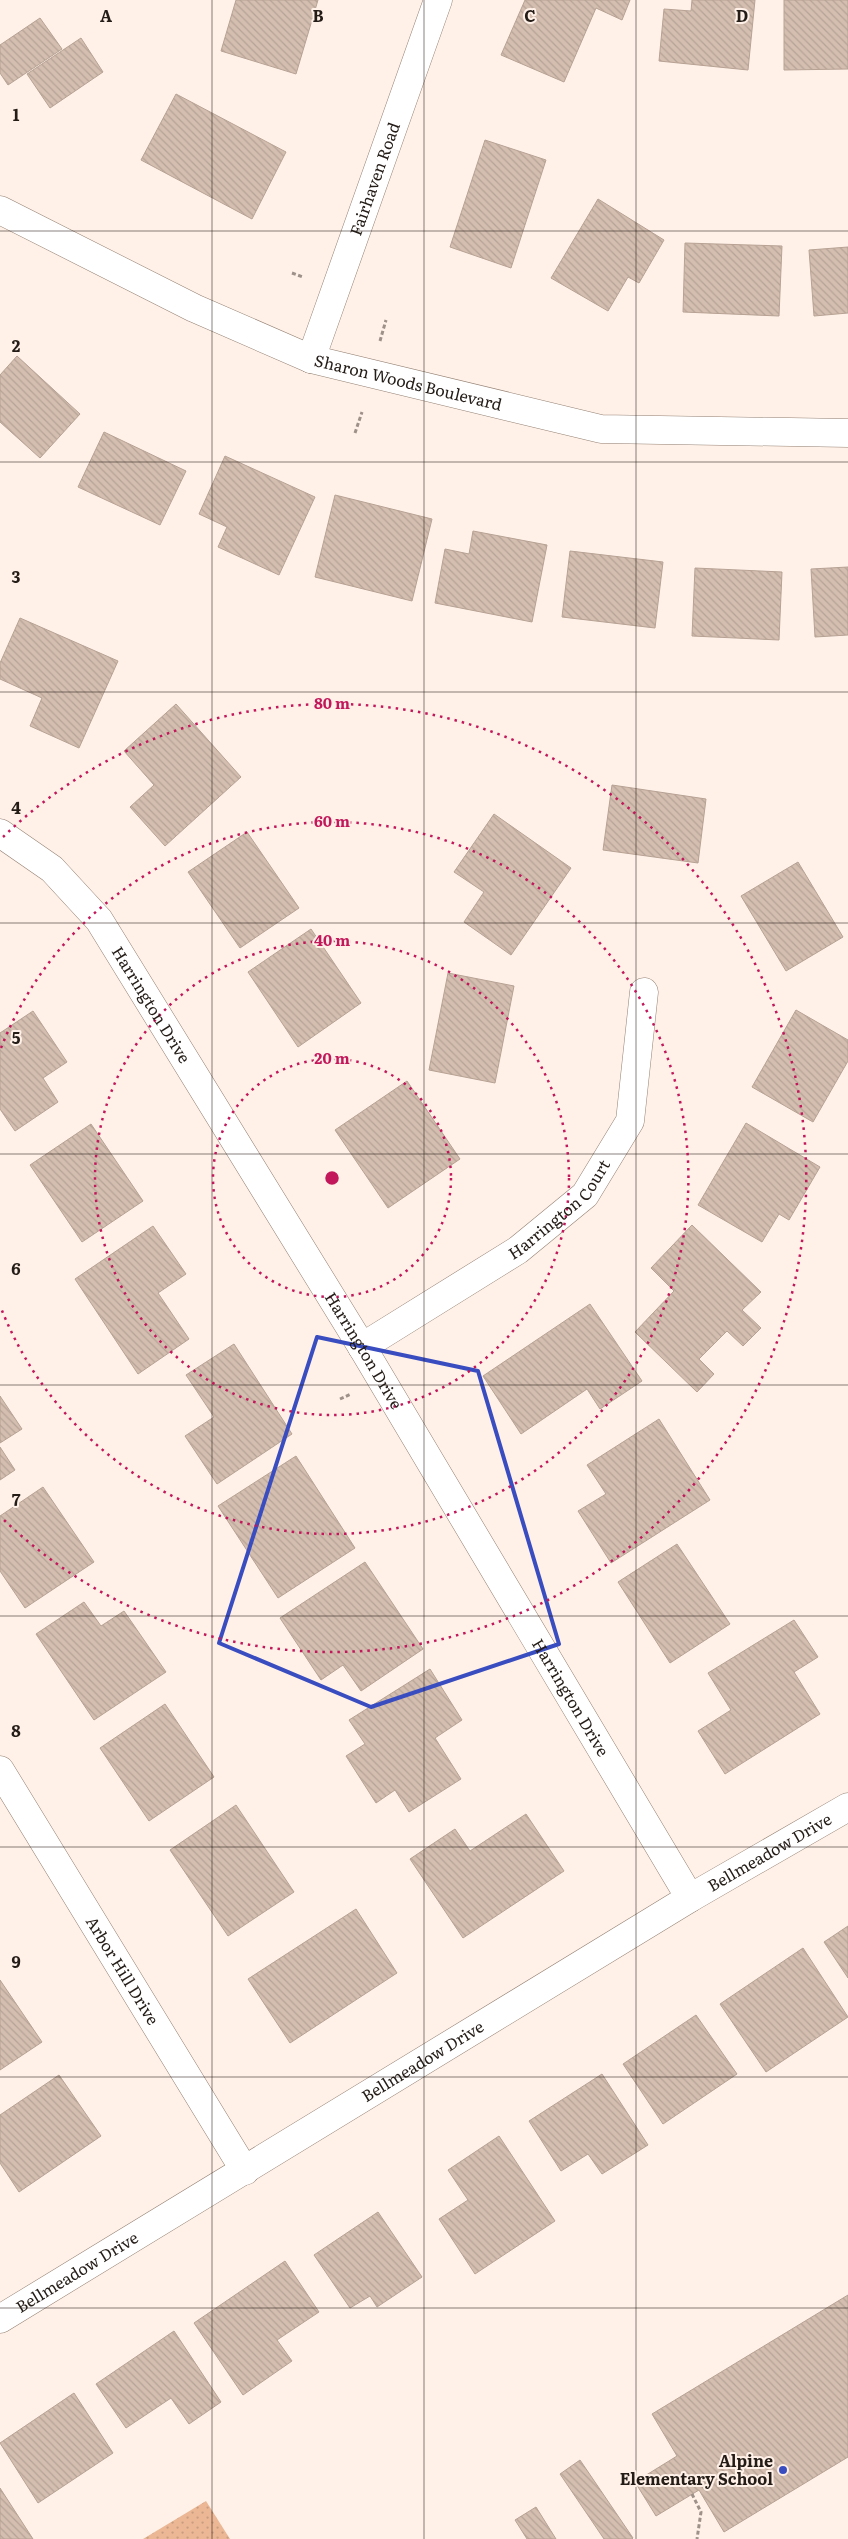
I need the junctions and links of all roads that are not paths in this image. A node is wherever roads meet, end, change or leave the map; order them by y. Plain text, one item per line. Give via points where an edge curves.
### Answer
1 (438, 0) edge
2 (0, 210) edge
3 (311, 359) junction
4 (848, 433) edge
5 (0, 832) edge
6 (644, 992) dead end
7 (362, 1348) junction
8 (0, 1770) edge
9 (848, 1807) edge
10 (690, 1898) junction
11 (245, 2170) junction
12 (0, 2319) edge

1 - 3 street, Fairhaven Road
2 - 3 street, Sharon Woods Boulevard via 194,308
3 - 4 street, Sharon Woods Boulevard via 601,429
5 - 7 street, Harrington Drive via 52,869 99,920
6 - 7 street, Harrington Court via 630,1120 585,1195 518,1250
7 - 10 street, Harrington Drive
8 - 11 street, Arbor Hill Drive
9 - 10 street, Bellmeadow Drive
10 - 11 street, Bellmeadow Drive
11 - 12 street, Bellmeadow Drive

